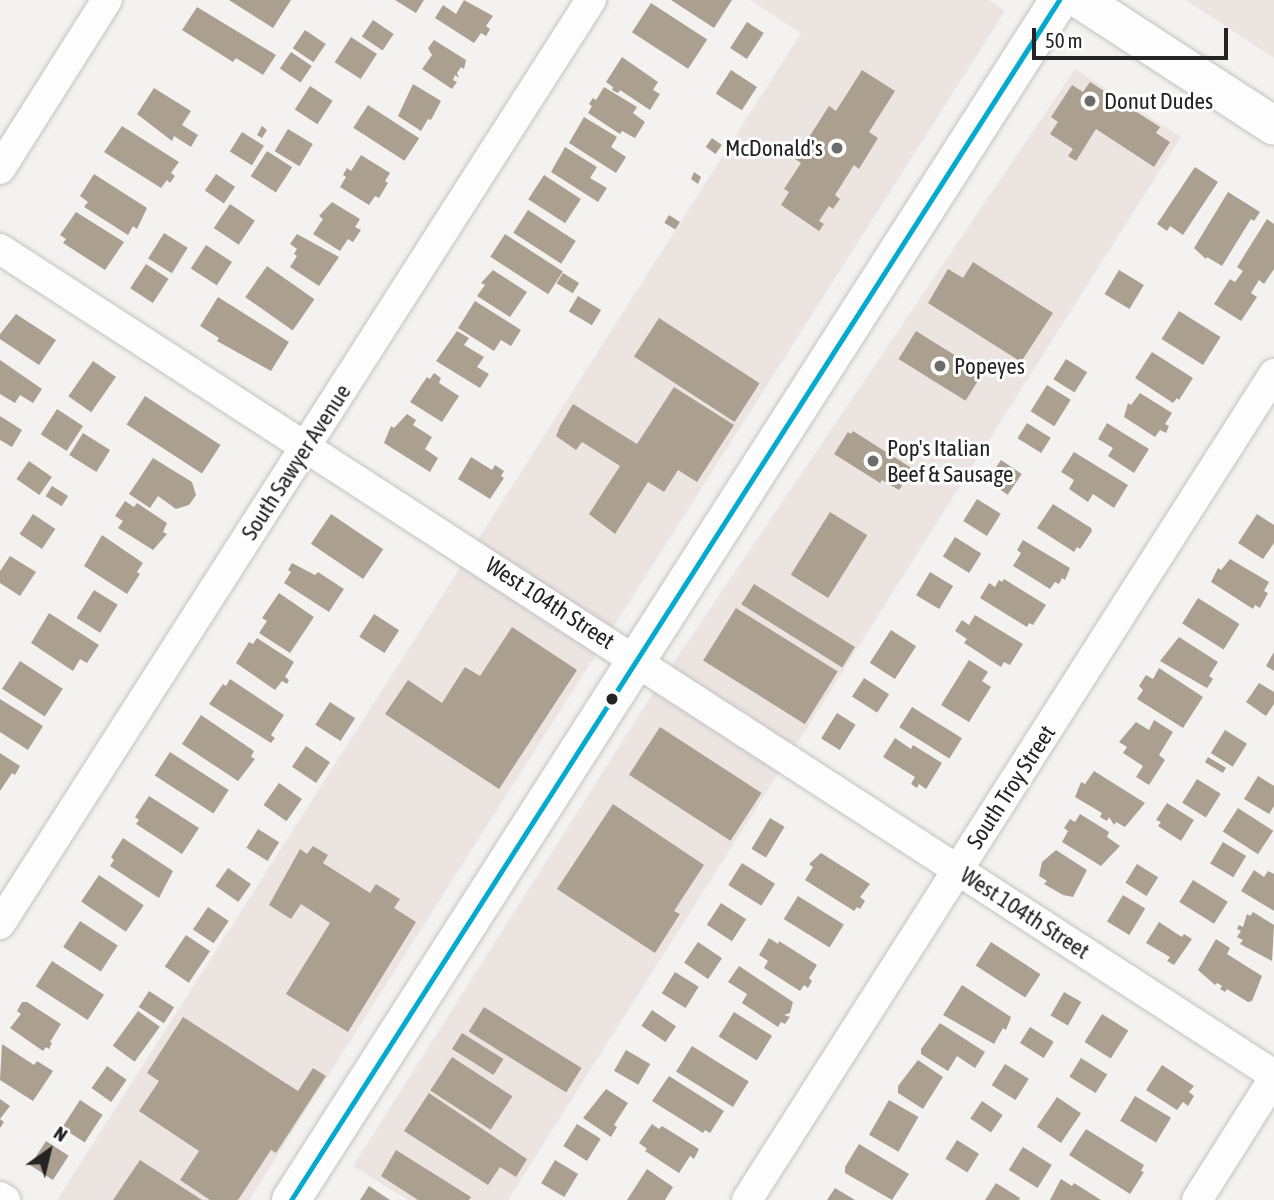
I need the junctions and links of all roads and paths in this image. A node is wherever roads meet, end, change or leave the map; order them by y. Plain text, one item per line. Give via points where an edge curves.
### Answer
1 (107, 0) edge
2 (591, 0) edge
3 (1059, 0) edge
4 (1081, 0) edge
5 (1274, 125) edge
6 (0, 169) edge
7 (0, 249) edge
8 (1274, 374) edge
9 (306, 446) junction
10 (637, 659) junction
11 (958, 869) junction
12 (0, 924) edge
13 (1274, 1076) edge
14 (0, 1197) edge
15 (5, 1200) edge
16 (291, 1200) edge
17 (747, 1200) edge
18 (1197, 1200) edge

1 - 6 street
2 - 9 street, South Sawyer Avenue
3 - 10 main road
4 - 5 main road
7 - 9 street, West 104th Street
8 - 11 street, South Troy Street
9 - 10 street, West 104th Street
9 - 12 street, South Sawyer Avenue
10 - 11 street, West 104th Street
10 - 16 main road
11 - 13 street, West 104th Street
11 - 17 street, South Troy Street
13 - 18 street
14 - 15 street

